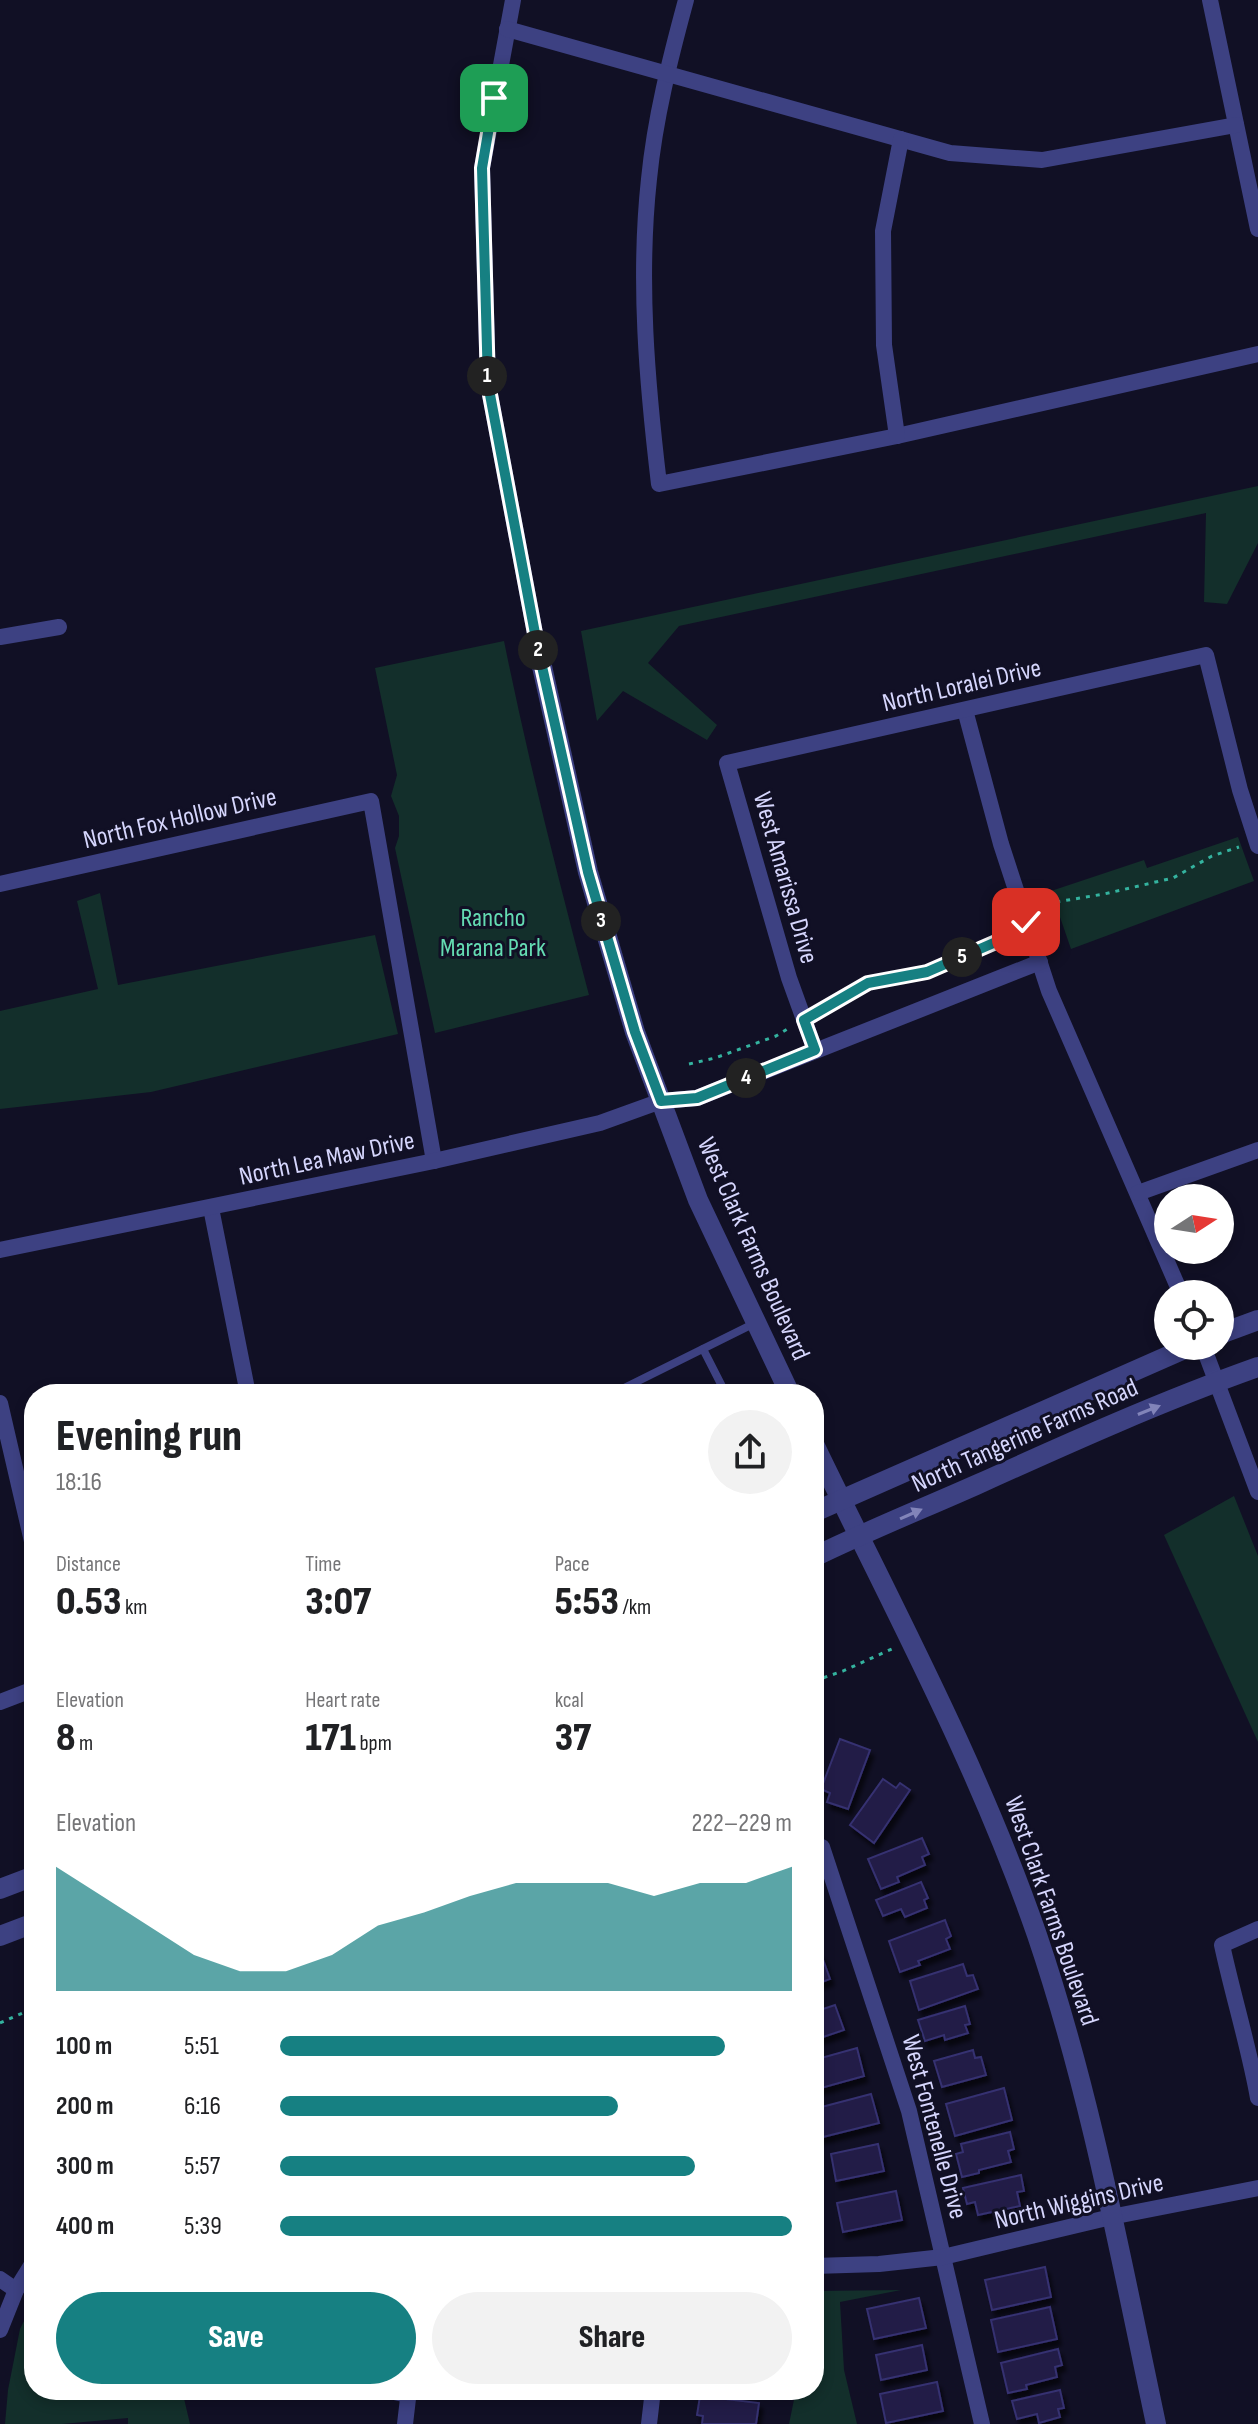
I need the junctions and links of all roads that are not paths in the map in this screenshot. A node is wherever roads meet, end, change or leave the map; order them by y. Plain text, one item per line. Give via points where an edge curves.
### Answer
1 (513, 0) edge
2 (686, 0) edge
3 (1210, 0) edge
4 (507, 29) junction
5 (666, 73) junction
6 (1236, 125) junction
7 (901, 139) junction
8 (1258, 229) edge
9 (1258, 354) edge
10 (897, 436) junction
11 (59, 627) dead end
12 (0, 637) edge
13 (537, 644) joint
14 (965, 710) junction
15 (727, 763) joint
16 (1250, 846) edge
17 (0, 884) edge
18 (1040, 962) junction
19 (815, 1050) junction
20 (661, 1101) junction
21 (1258, 1150) edge
22 (434, 1161) junction
23 (1138, 1193) junction
24 (211, 1208) junction
25 (0, 1250) edge
26 (1175, 1280) edge
27 (1258, 1320) edge
28 (756, 1323) junction
29 (1234, 1329) edge
30 (703, 1349) junction
31 (1159, 1360) edge
32 (1209, 1360) edge
33 (1258, 1367) edge
34 (1218, 1381) junction
35 (246, 1384) edge
36 (632, 1384) edge
37 (718, 1384) edge
38 (785, 1384) edge
39 (0, 1403) edge
40 (824, 1464) edge
41 (1258, 1492) edge
42 (841, 1499) junction
43 (24, 1507) edge
44 (824, 1507) edge
45 (859, 1535) junction
46 (824, 1552) edge
47 (24, 1693) edge
48 (0, 1702) edge
49 (824, 1866) edge
50 (24, 1880) edge
51 (0, 1889) edge
52 (24, 1927) edge
53 (1258, 1929) edge
54 (0, 1936) edge
55 (1258, 2098) edge
56 (1258, 2188) edge
57 (1111, 2217) junction
58 (943, 2257) junction
59 (824, 2266) edge
60 (24, 2277) edge
61 (0, 2279) edge
62 (16, 2290) junction
63 (0, 2330) edge
64 (407, 2400) edge
65 (652, 2400) edge
66 (405, 2424) edge
67 (649, 2424) edge
68 (982, 2424) edge
69 (1156, 2424) edge

1 - 4 street, West Clark Farms Boulevard
2 - 5 street
3 - 6 street
4 - 5 street
4 - 13 street, West Clark Farms Boulevard via 482,168 488,384
5 - 7 street
5 - 10 street via 649,179 643,302 659,484
6 - 7 street via 1042,160 950,153
6 - 8 street
7 - 10 street via 883,231 884,345
9 - 10 street
11 - 12 street
13 - 20 street, West Clark Farms Boulevard via 601,918
14 - 15 street, North Loralei Drive
14 - 16 street, North Loralei Drive via 1206,655
14 - 18 street
15 - 19 street, West Amarissa Drive
17 - 22 street, North Fox Hollow Drive via 371,801
18 - 19 street, North Lea Maw Drive
18 - 23 street
19 - 20 street, North Lea Maw Drive via 697,1098
20 - 22 street, North Lea Maw Drive via 600,1123
20 - 28 street, West Clark Farms Boulevard via 698,1200
21 - 23 street
22 - 24 street, North Lea Maw Drive
23 - 26 street
24 - 25 street, North Lea Maw Drive
24 - 35 street
27 - 29 street
28 - 30 lane
28 - 38 street, West Clark Farms Boulevard
30 - 36 lane
30 - 37 lane
31 - 42 street, North Tangerine Farms Road
32 - 34 street
33 - 34 street, North Tangerine Farms Road
34 - 41 street
45 -> 34 street, North Tangerine Farms Road
39 - 43 street
40 - 42 street, West Clark Farms Boulevard
42 - 44 street, North Tangerine Farms Road
42 - 45 street, West Clark Farms Boulevard
45 - 46 street, North Tangerine Farms Road
45 - 57 street, West Clark Farms Boulevard via 984,1797 1036,1934 1083,2087
47 - 48 street
49 - 58 street, West Fontenelle Drive via 909,2111
50 - 51 street
52 - 54 street
53 - 55 street via 1222,1945
56 - 57 street, North Wiggins Drive
57 - 58 street, North Wiggins Drive
57 - 69 street, West Clark Farms Boulevard
58 - 59 street, North Wiggins Drive
58 - 68 street, West Fontenelle Drive
60 - 62 street
61 - 62 street
62 - 63 street
64 - 66 street
65 - 67 street

